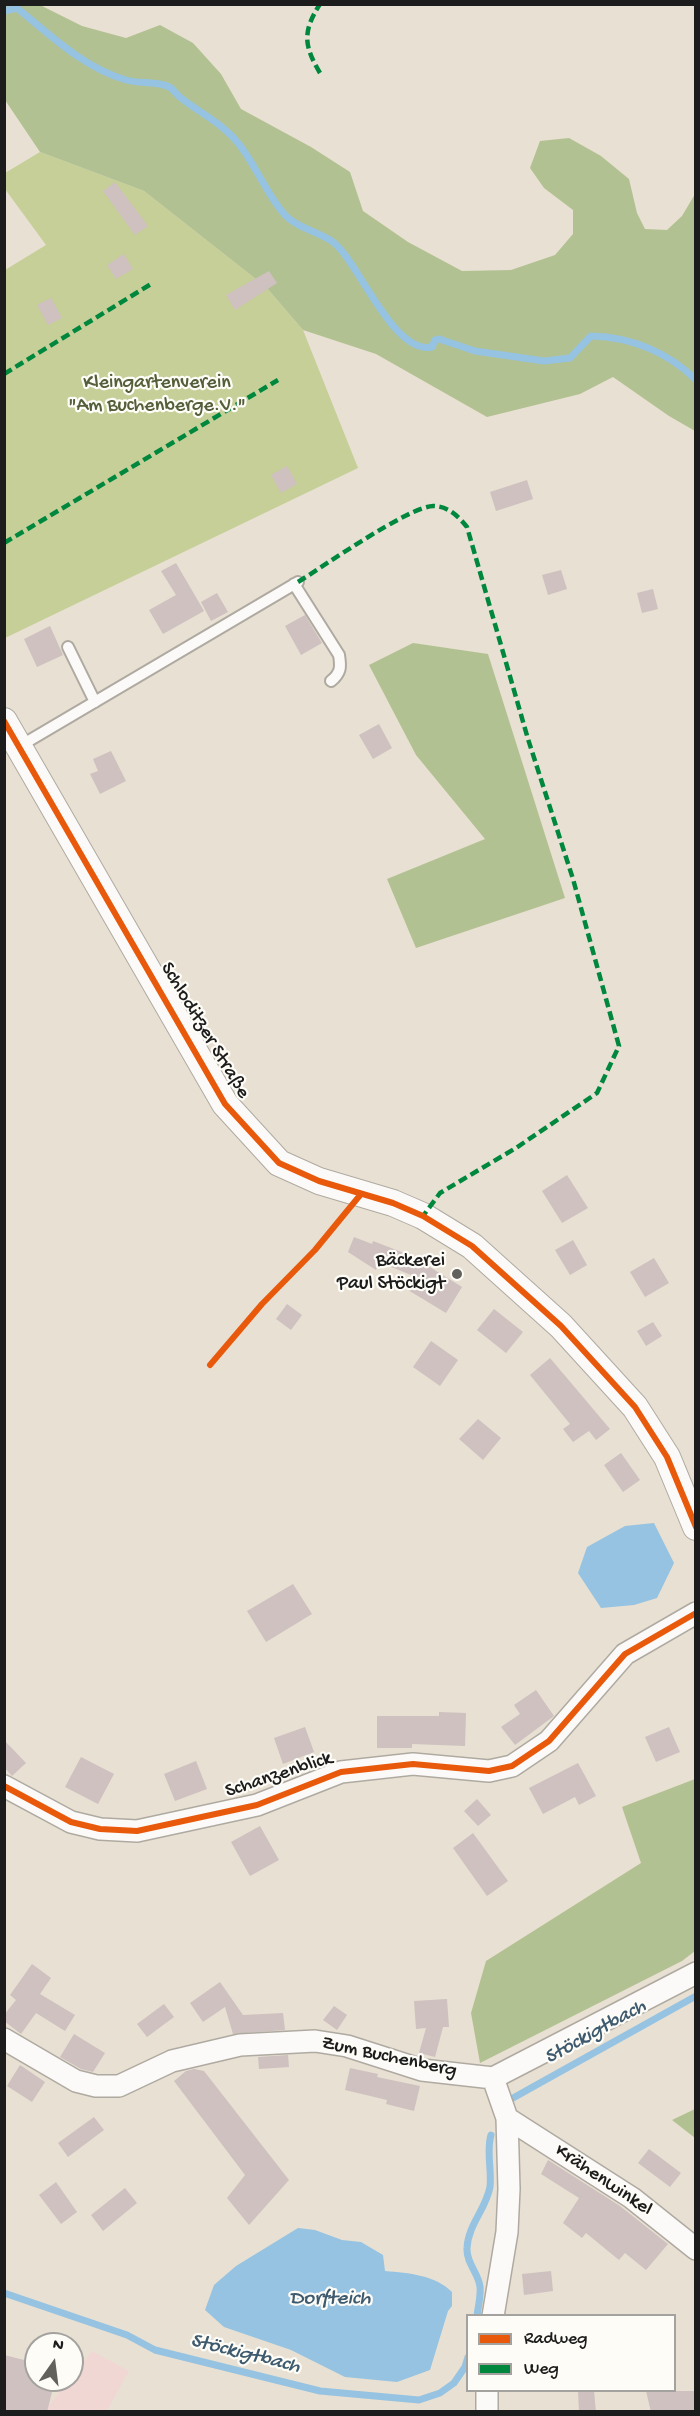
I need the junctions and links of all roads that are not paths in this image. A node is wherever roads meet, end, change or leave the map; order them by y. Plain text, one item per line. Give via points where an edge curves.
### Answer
1 (68, 647) dead end
2 (331, 681) dead end
3 (95, 702) junction
4 (4, 721) edge
5 (20, 746) junction
6 (690, 1497) edge
7 (696, 1527) edge
8 (696, 1613) edge
9 (4, 1786) edge
10 (696, 1973) edge
11 (4, 2039) edge
12 (493, 2078) junction
13 (507, 2118) junction
14 (696, 2249) edge
15 (493, 2314) edge
16 (487, 2392) edge
17 (487, 2412) edge

1 - 3 lane
2 - 3 lane via 341,668 339,655 296,583
3 - 5 lane
4 - 5 street, Schloditzer Straße
5 - 6 street, Schloditzer Straße via 225,1104 279,1163 319,1181 393,1203 472,1246 561,1326 635,1407
6 - 7 street, Schloditzer Straße
8 - 9 street, Schanzenblick via 625,1654 549,1741 512,1766 489,1771 414,1764 341,1772 257,1805 137,1831 70,1822
10 - 12 street
11 - 12 street, Zum Buchenberg via 76,2081 96,2086 119,2086 172,2061 240,2045 315,2041 347,2046 422,2070
12 - 13 street
13 - 14 street, Krähenwinkel via 632,2198
13 - 15 street via 507,2232
16 - 17 street

